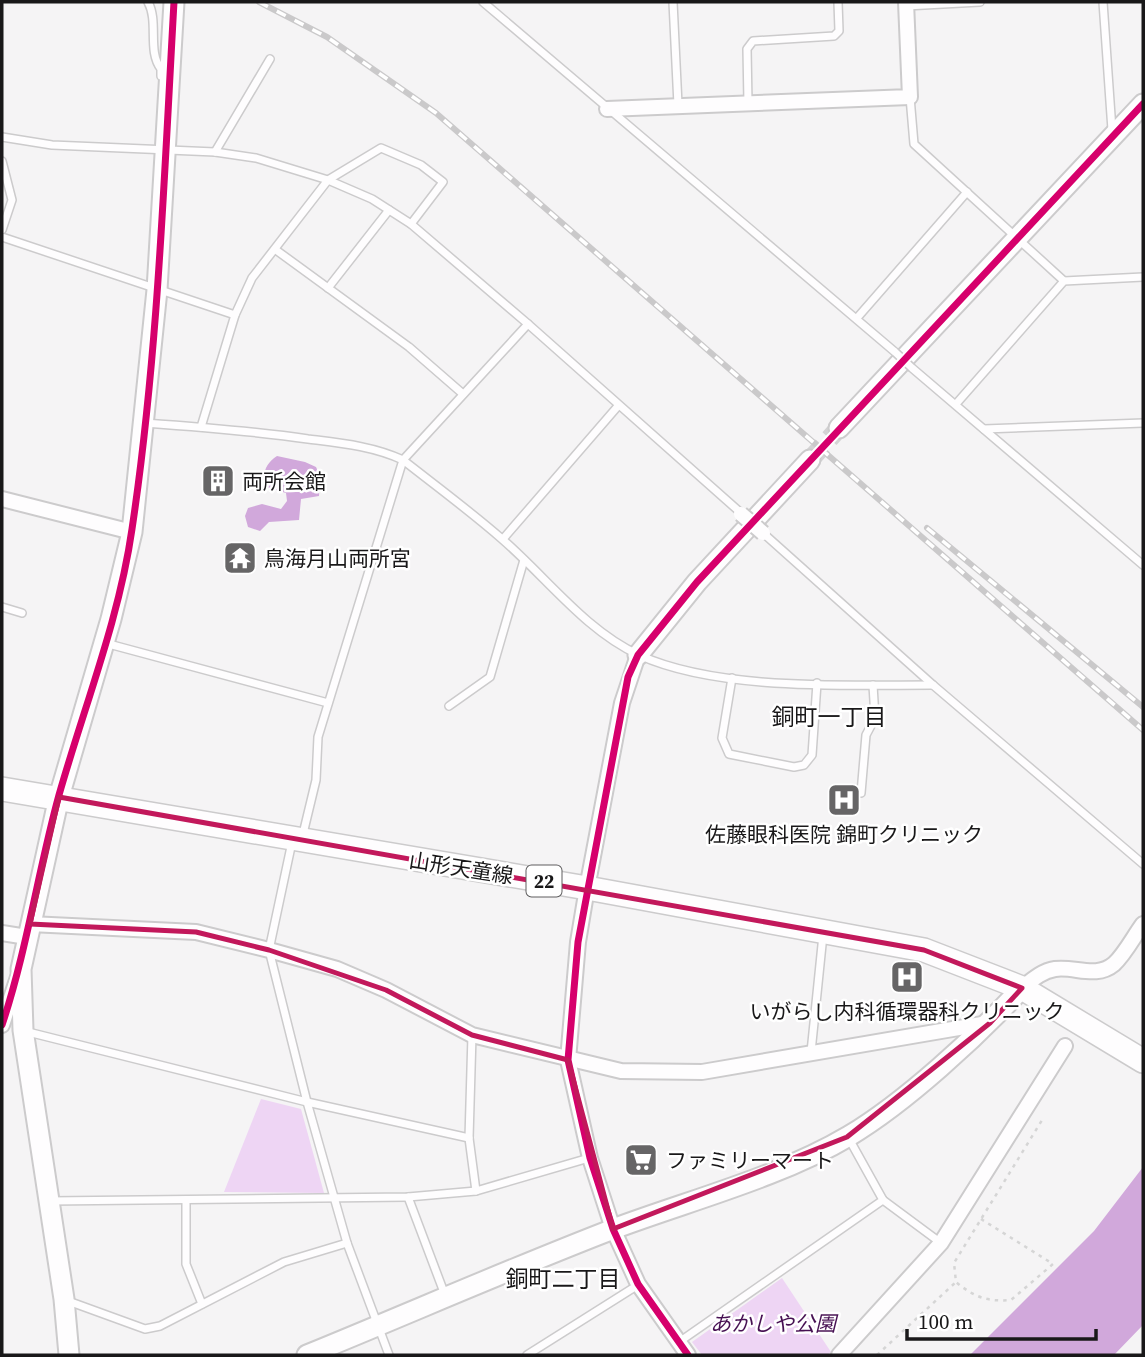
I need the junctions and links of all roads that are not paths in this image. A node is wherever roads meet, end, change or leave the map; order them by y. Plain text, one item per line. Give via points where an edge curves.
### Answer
1 (148, 2) edge
2 (174, 2) edge
3 (483, 2) edge
4 (673, 2) edge
5 (838, 2) edge
6 (980, 2) edge
7 (1103, 2) edge
8 (906, 4) edge
9 (270, 59) dead end
10 (910, 97) junction
11 (678, 104) junction
12 (748, 104) junction
13 (1143, 104) edge
14 (607, 109) junction
15 (2, 137) edge
16 (1112, 138) junction
17 (162, 150) junction
18 (215, 152) junction
19 (2, 161) edge
20 (328, 180) junction
21 (967, 192) junction
22 (389, 210) junction
23 (411, 224) junction
24 (2, 230) edge
25 (2, 237) edge
26 (1019, 238) junction
27 (276, 250) junction
28 (1143, 277) edge
29 (1064, 281) junction
30 (328, 288) junction
31 (157, 290) junction
32 (235, 315) junction
33 (857, 318) junction
34 (528, 324) junction
35 (463, 394) junction
36 (956, 404) junction
37 (618, 406) junction
38 (145, 423) junction
39 (1143, 423) edge
40 (201, 427) junction
41 (839, 428) tunnel mouth
42 (985, 429) junction
43 (402, 460) junction
44 (810, 460) tunnel mouth
45 (2, 499) edge
46 (741, 514) joint
47 (132, 532) junction
48 (762, 533) joint
49 (503, 540) junction
50 (524, 560) junction
51 (1142, 563) edge
52 (2, 607) edge
53 (22, 613) dead end
54 (104, 643) junction
55 (638, 654) junction
56 (732, 678) junction
57 (817, 683) junction
58 (873, 685) junction
59 (933, 685) junction
60 (328, 704) junction
61 (449, 706) dead end
62 (2, 789) edge
63 (861, 793) dead end
64 (59, 797) junction
65 (297, 841) junction
66 (1143, 864) edge
67 (587, 888) junction
68 (1143, 924) edge
69 (28, 931) junction
70 (823, 931) junction
71 (2, 933) edge
72 (269, 950) junction
73 (20, 969) junction
74 (1022, 988) junction
75 (990, 1023) junction
76 (2, 1025) edge
77 (23, 1031) junction
78 (472, 1035) junction
79 (1065, 1046) dead end
80 (811, 1055) junction
81 (568, 1060) junction
82 (1143, 1061) edge
83 (307, 1102) junction
84 (847, 1137) junction
85 (469, 1139) junction
86 (590, 1158) junction
87 (476, 1191) junction
88 (408, 1197) junction
89 (333, 1199) junction
90 (186, 1200) junction
91 (883, 1200) junction
92 (49, 1201) junction
93 (613, 1230) junction
94 (347, 1243) junction
95 (941, 1243) junction
96 (638, 1284) junction
97 (64, 1299) junction
98 (446, 1299) junction
99 (202, 1304) junction
100 (376, 1327) junction
101 (679, 1342) junction
102 (69, 1355) edge
103 (307, 1355) edge
104 (389, 1355) edge
105 (527, 1355) edge
106 (688, 1355) edge
107 (839, 1355) edge

1 - 17 lane via 155,62 161,69
2 - 17 street
3 - 14 lane
4 - 11 lane
5 - 12 lane via 839,31 834,36 753,41 747,50
6 - 8 lane
7 - 16 lane
8 - 10 street
9 - 18 lane
10 - 12 street
10 - 21 lane via 914,144
11 - 12 street
11 - 14 street
13 - 16 street
14 - 33 lane
15 - 17 lane via 52,145
16 - 26 street
17 - 18 lane
17 - 31 street
18 - 20 lane via 256,158
19 - 24 lane via 12,200
20 - 22 lane
20 - 23 lane via 381,148 421,165 443,181
20 - 27 lane
21 - 26 lane
21 - 33 lane
22 - 23 lane
22 - 30 lane
23 - 34 lane
25 - 31 lane
26 - 29 lane
26 - 41 street
27 - 30 lane
27 - 32 lane via 252,278
28 - 29 lane
29 - 36 lane
30 - 35 lane via 409,347
31 - 32 lane
31 - 38 street
32 - 40 lane
33 - 36 lane, bridge
34 - 35 lane
34 - 37 lane
35 - 43 lane
36 - 42 lane
37 - 46 lane
37 - 49 lane
38 - 40 lane
38 - 47 street
39 - 42 lane
40 - 43 lane via 355,445
42 - 51 lane
43 - 49 lane
43 - 60 lane
44 - 55 street via 697,582
45 - 47 street
46 - 48 street, bridge
47 - 54 street
48 - 59 lane
49 - 50 lane
50 - 55 lane via 603,632
50 - 61 lane via 490,677
52 - 53 lane
54 - 60 lane
54 - 64 street
55 - 56 lane
55 - 67 street via 622,703
56 - 57 lane
56 - 57 lane via 722,738 729,754 794,767 804,765 812,755
57 - 58 lane
58 - 59 lane
58 - 63 lane via 874,718 866,735
59 - 66 lane
60 - 65 lane via 318,737 316,780
62 - 64 main road, 山形天童線 / 22
64 - 65 main road, 山形天童線 / 22
64 - 69 street
65 - 67 main road, 山形天童線 / 22
65 - 72 lane
67 - 70 main road, 山形天童線 / 22
67 - 81 street
68 - 74 street via 1114,964 1099,971 1056,969 1036,976
69 - 71 street
69 - 72 street via 196,932
69 - 73 street
70 - 74 main road, 山形天童線 / 22 via 924,950
70 - 80 lane
72 - 78 street via 337,969
72 - 83 lane
73 - 76 street
73 - 77 street
74 - 75 street
74 - 82 main road, 山形天童線 / 22
75 - 80 street
75 - 84 street
77 - 83 lane
77 - 92 street
78 - 81 street
78 - 85 lane
79 - 95 street
80 - 81 street via 674,1073 621,1071
81 - 86 street
83 - 85 lane
83 - 89 lane
84 - 91 lane
84 - 93 street
85 - 87 lane
86 - 87 lane
86 - 93 street
87 - 88 lane
88 - 89 lane
88 - 98 lane
89 - 90 lane
89 - 94 lane
90 - 92 lane
90 - 99 lane via 186,1264
91 - 95 lane
91 - 101 lane
92 - 97 street
93 - 96 street
93 - 98 street
94 - 99 lane via 284,1262
94 - 100 lane
95 - 107 street
96 - 101 street
96 - 105 lane
97 - 99 lane via 145,1329
97 - 102 street
98 - 100 street
100 - 103 street
100 - 104 lane
101 - 106 street

